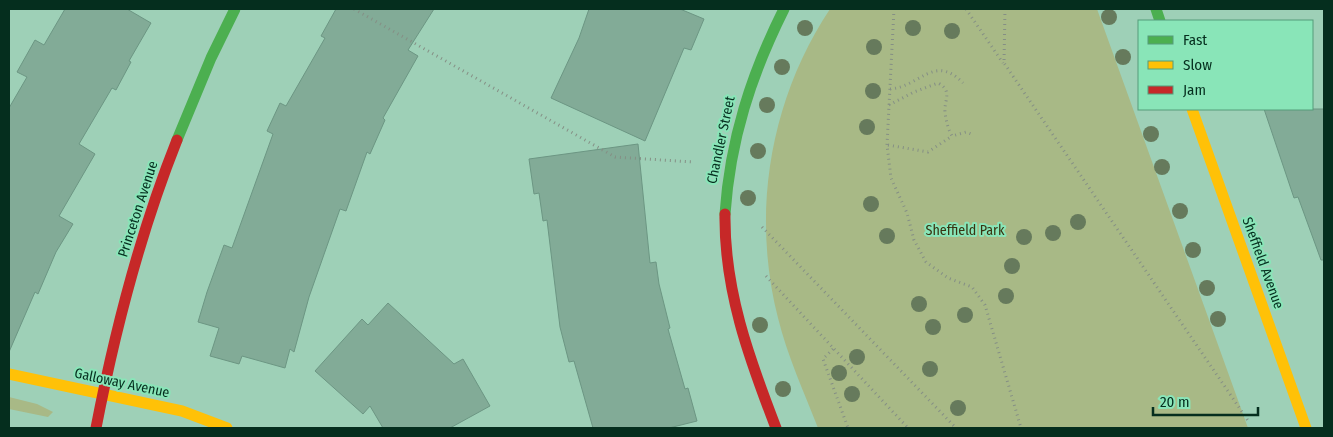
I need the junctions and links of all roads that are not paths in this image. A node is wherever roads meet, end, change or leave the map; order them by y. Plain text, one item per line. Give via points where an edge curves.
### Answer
1 (236, 9) edge
2 (784, 9) edge
3 (1192, 110) edge
4 (9, 374) edge
5 (102, 394) junction
6 (96, 428) edge
7 (227, 428) edge
8 (776, 428) edge
9 (1306, 428) edge

1 - 5 street, Princeton Avenue via 206,72 153,206 123,307
2 - 8 street, Chandler Street via 766,42 747,92 730,165 726,209 726,255 738,322
3 - 9 street, Sheffield Avenue
4 - 5 street, Galloway Avenue
5 - 6 street, Princeton Avenue
5 - 7 street, Galloway Avenue via 182,411

